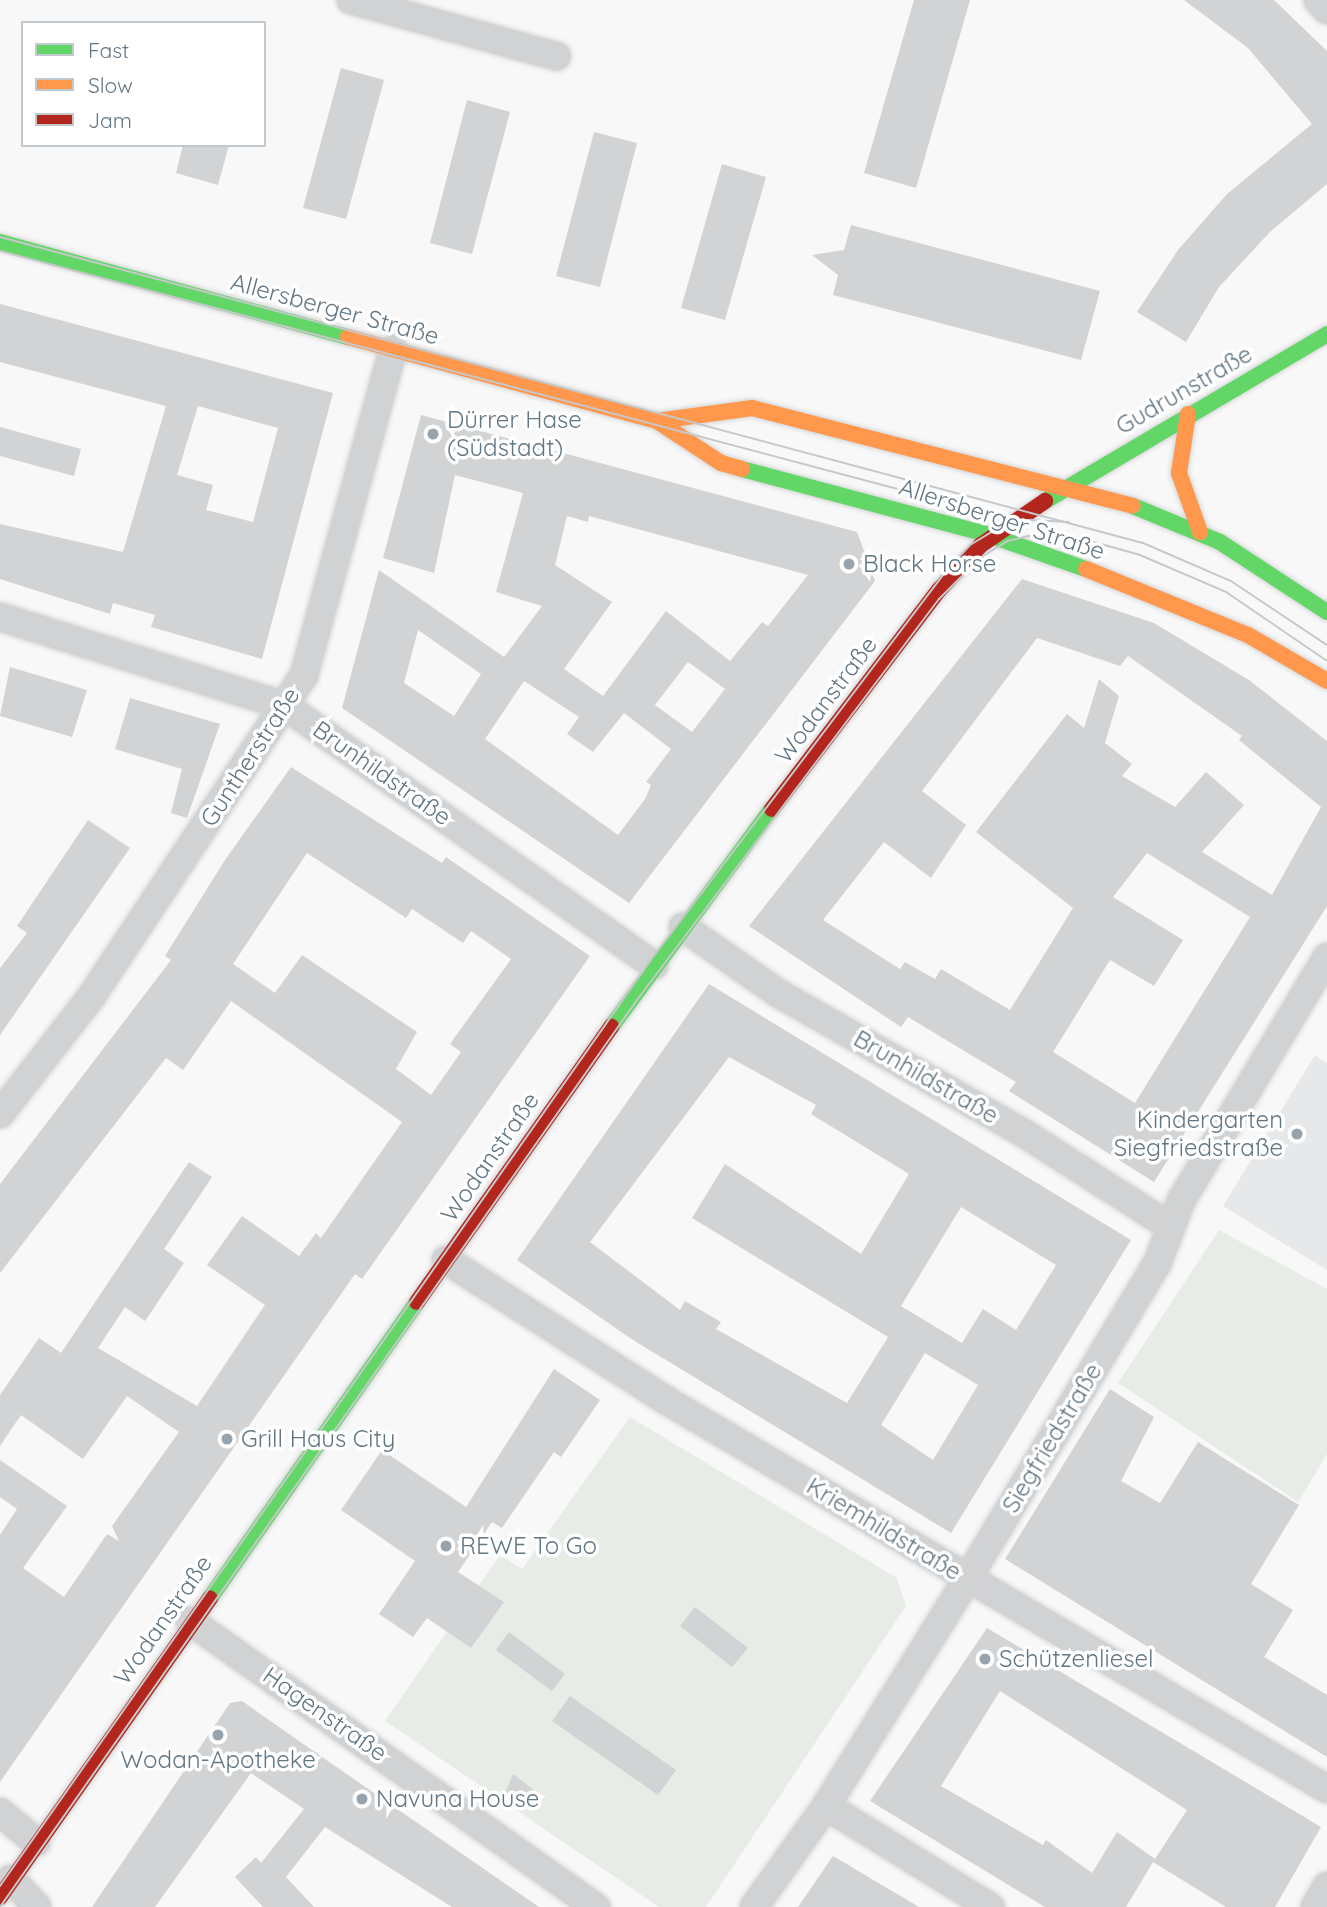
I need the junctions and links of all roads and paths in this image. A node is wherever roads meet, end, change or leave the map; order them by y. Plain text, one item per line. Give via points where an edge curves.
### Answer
1 (351, 0) edge
2 (1318, 0) edge
3 (1327, 9) edge
4 (556, 55) dead end
5 (0, 242) edge
6 (1327, 334) edge
7 (393, 348) junction
8 (1188, 414) junction
9 (657, 421) junction
10 (1066, 488) junction
11 (1200, 532) junction
12 (992, 536) junction
13 (1327, 612) edge
14 (0, 617) edge
15 (1327, 681) edge
16 (285, 706) junction
17 (682, 927) junction
18 (1327, 957) edge
19 (654, 965) junction
20 (0, 1114) edge
21 (1171, 1227) junction
22 (446, 1259) junction
23 (968, 1578) junction
24 (190, 1621) junction
25 (1327, 1789) edge
26 (826, 1806) junction
27 (0, 1812) edge
28 (36, 1842) junction
29 (1327, 1886) edge
30 (6, 1888) edge
31 (37, 1907) edge
32 (596, 1907) edge
33 (754, 1907) edge
34 (990, 1907) edge
35 (1315, 1907) edge

1 - 4 street
2 - 3 street
5 - 7 main road, Allersberger Straße
6 - 8 main road, Gudrunstraße
7 - 9 main road, Allersberger Straße
7 - 16 street, Guntherstraße via 304,676
8 - 10 main road, Gudrunstraße
8 - 11 main road via 1180,473
9 - 10 main road, Allersberger Straße via 752,408
9 - 12 main road, Allersberger Straße via 721,463
10 - 11 main road, Allersberger Straße via 1153,512
10 - 12 main road, Wodanstraße
11 - 13 main road, Allersberger Straße
12 - 15 main road, Allersberger Straße via 1193,609
12 - 17 main road, Wodanstraße via 939,590
14 - 16 street, Brunhildstraße
16 - 19 street, Brunhildstraße
16 - 20 street, Guntherstraße via 91,997
17 - 19 main road, Wodanstraße
17 - 21 street, Brunhildstraße via 778,992 1025,1134
18 - 21 street, Siegfriedstraße via 1181,1201
19 - 22 main road, Wodanstraße
21 - 23 street, Siegfriedstraße via 1157,1264
22 - 23 street, Kriemhildstraße via 669,1402
22 - 24 main road, Wodanstraße
23 - 25 street, Kriemhildstraße
23 - 26 street, Siegfriedstraße
24 - 28 main road, Wodanstraße
24 - 32 street, Hagenstraße
26 - 33 street, Siegfriedstraße
26 - 34 street
27 - 28 street
28 - 30 main road, Wodanstraße
29 - 35 street
30 - 31 street

